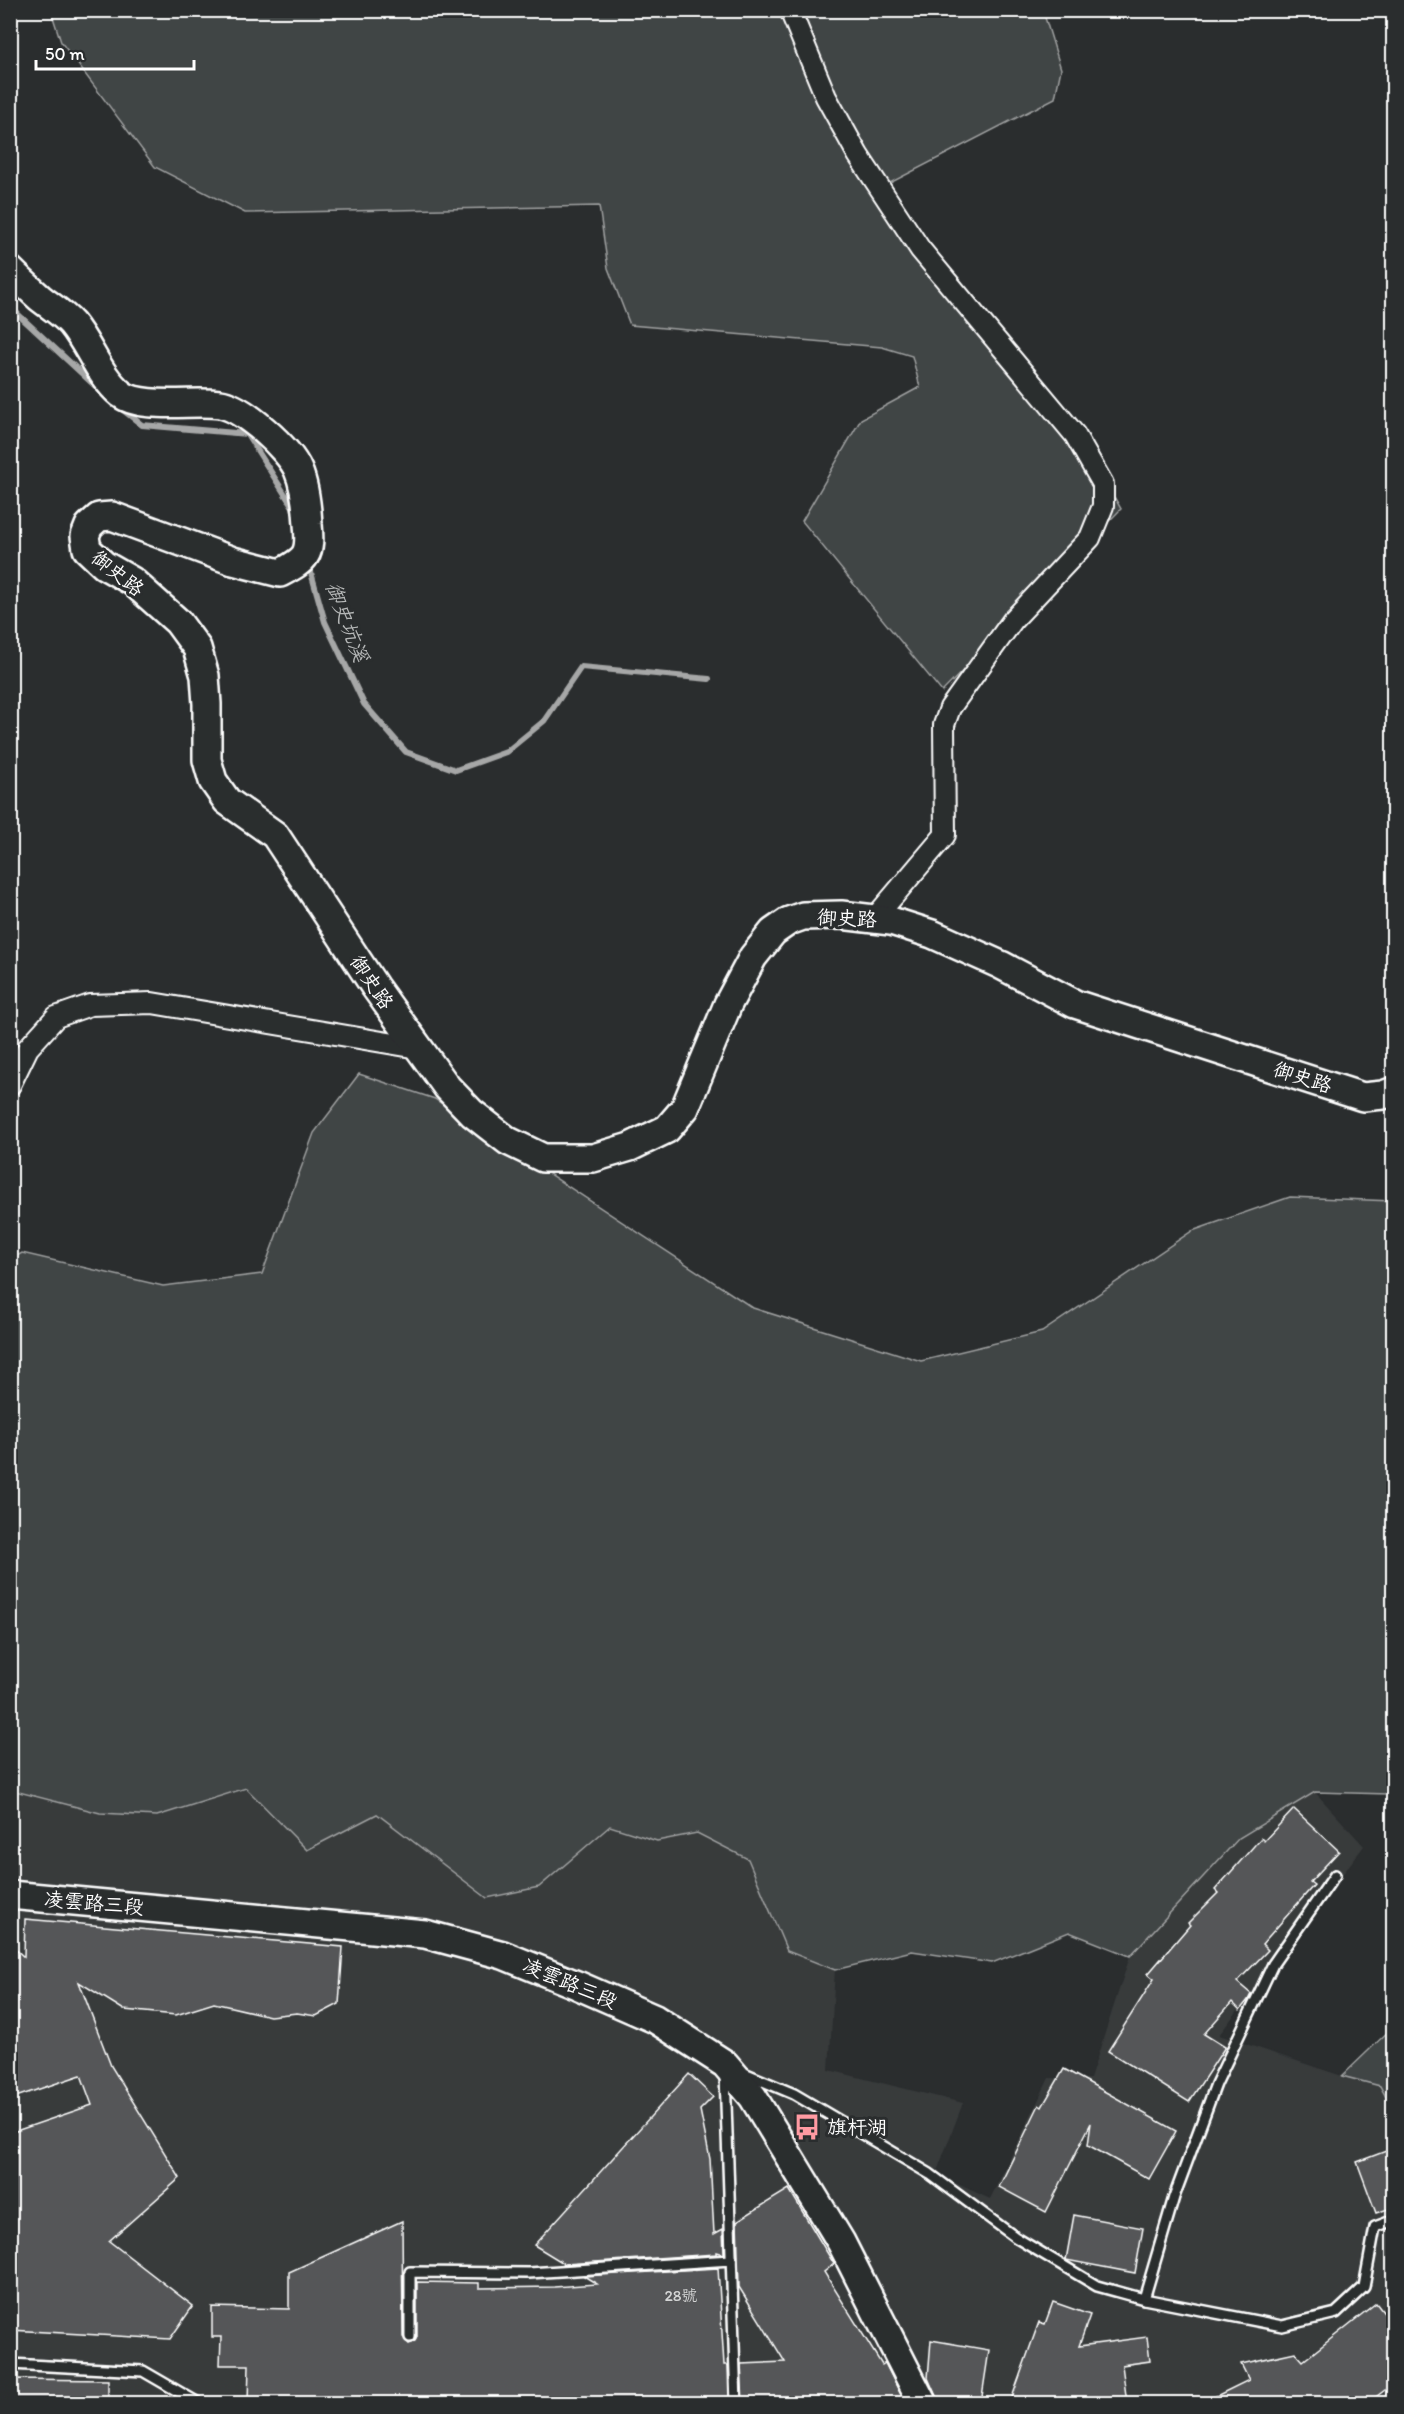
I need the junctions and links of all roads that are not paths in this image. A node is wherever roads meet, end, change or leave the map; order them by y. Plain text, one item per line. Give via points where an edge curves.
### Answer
1 (790, 10) edge
2 (10, 270) edge
3 (874, 919) junction
4 (418, 1048) junction
5 (10, 1085) edge
6 (1394, 1091) edge
7 (1335, 1875) dead end
8 (10, 1895) edge
9 (725, 2064) junction
10 (1394, 2220) edge
11 (731, 2260) junction
12 (1144, 2300) junction
13 (410, 2337) dead end
14 (10, 2364) edge
15 (200, 2403) edge
16 (736, 2403) edge
17 (923, 2403) edge

1 - 3 street via 826,97 858,155 920,249 1075,435 1103,484 1103,506 1090,538 1012,620 950,708 944,725 945,835
2 - 4 street, 御史路 via 70,321 108,380 123,396 171,404 222,404 256,423 284,449 298,471 307,507 306,553 280,573 233,561 112,516 99,517 90,526 85,536 87,549 170,615 197,648 205,676 207,760 213,781 227,801 275,835
3 - 4 street, 御史路 via 803,916 773,932 753,957 728,1004 685,1108 667,1129 630,1148 593,1158 543,1158 508,1141 472,1113
3 - 6 street, 御史路 via 932,934 1076,1004 1363,1096
4 - 5 street via 152,1003 90,1005 56,1017 28,1048
7 - 12 lane via 1273,1964 1215,2084 1173,2197
8 - 9 street, 凌雲路三段 via 425,1934 503,1955 577,1984 655,2019
9 - 11 lane
9 - 12 lane via 794,2094 921,2168 1016,2237 1096,2286
9 - 17 street, 凌雲路三段 via 753,2097 841,2242
10 - 12 lane via 1374,2227 1364,2287 1336,2313 1282,2326
11 - 13 lane via 529,2273 410,2272
11 - 16 lane
14 - 15 lane via 143,2371

